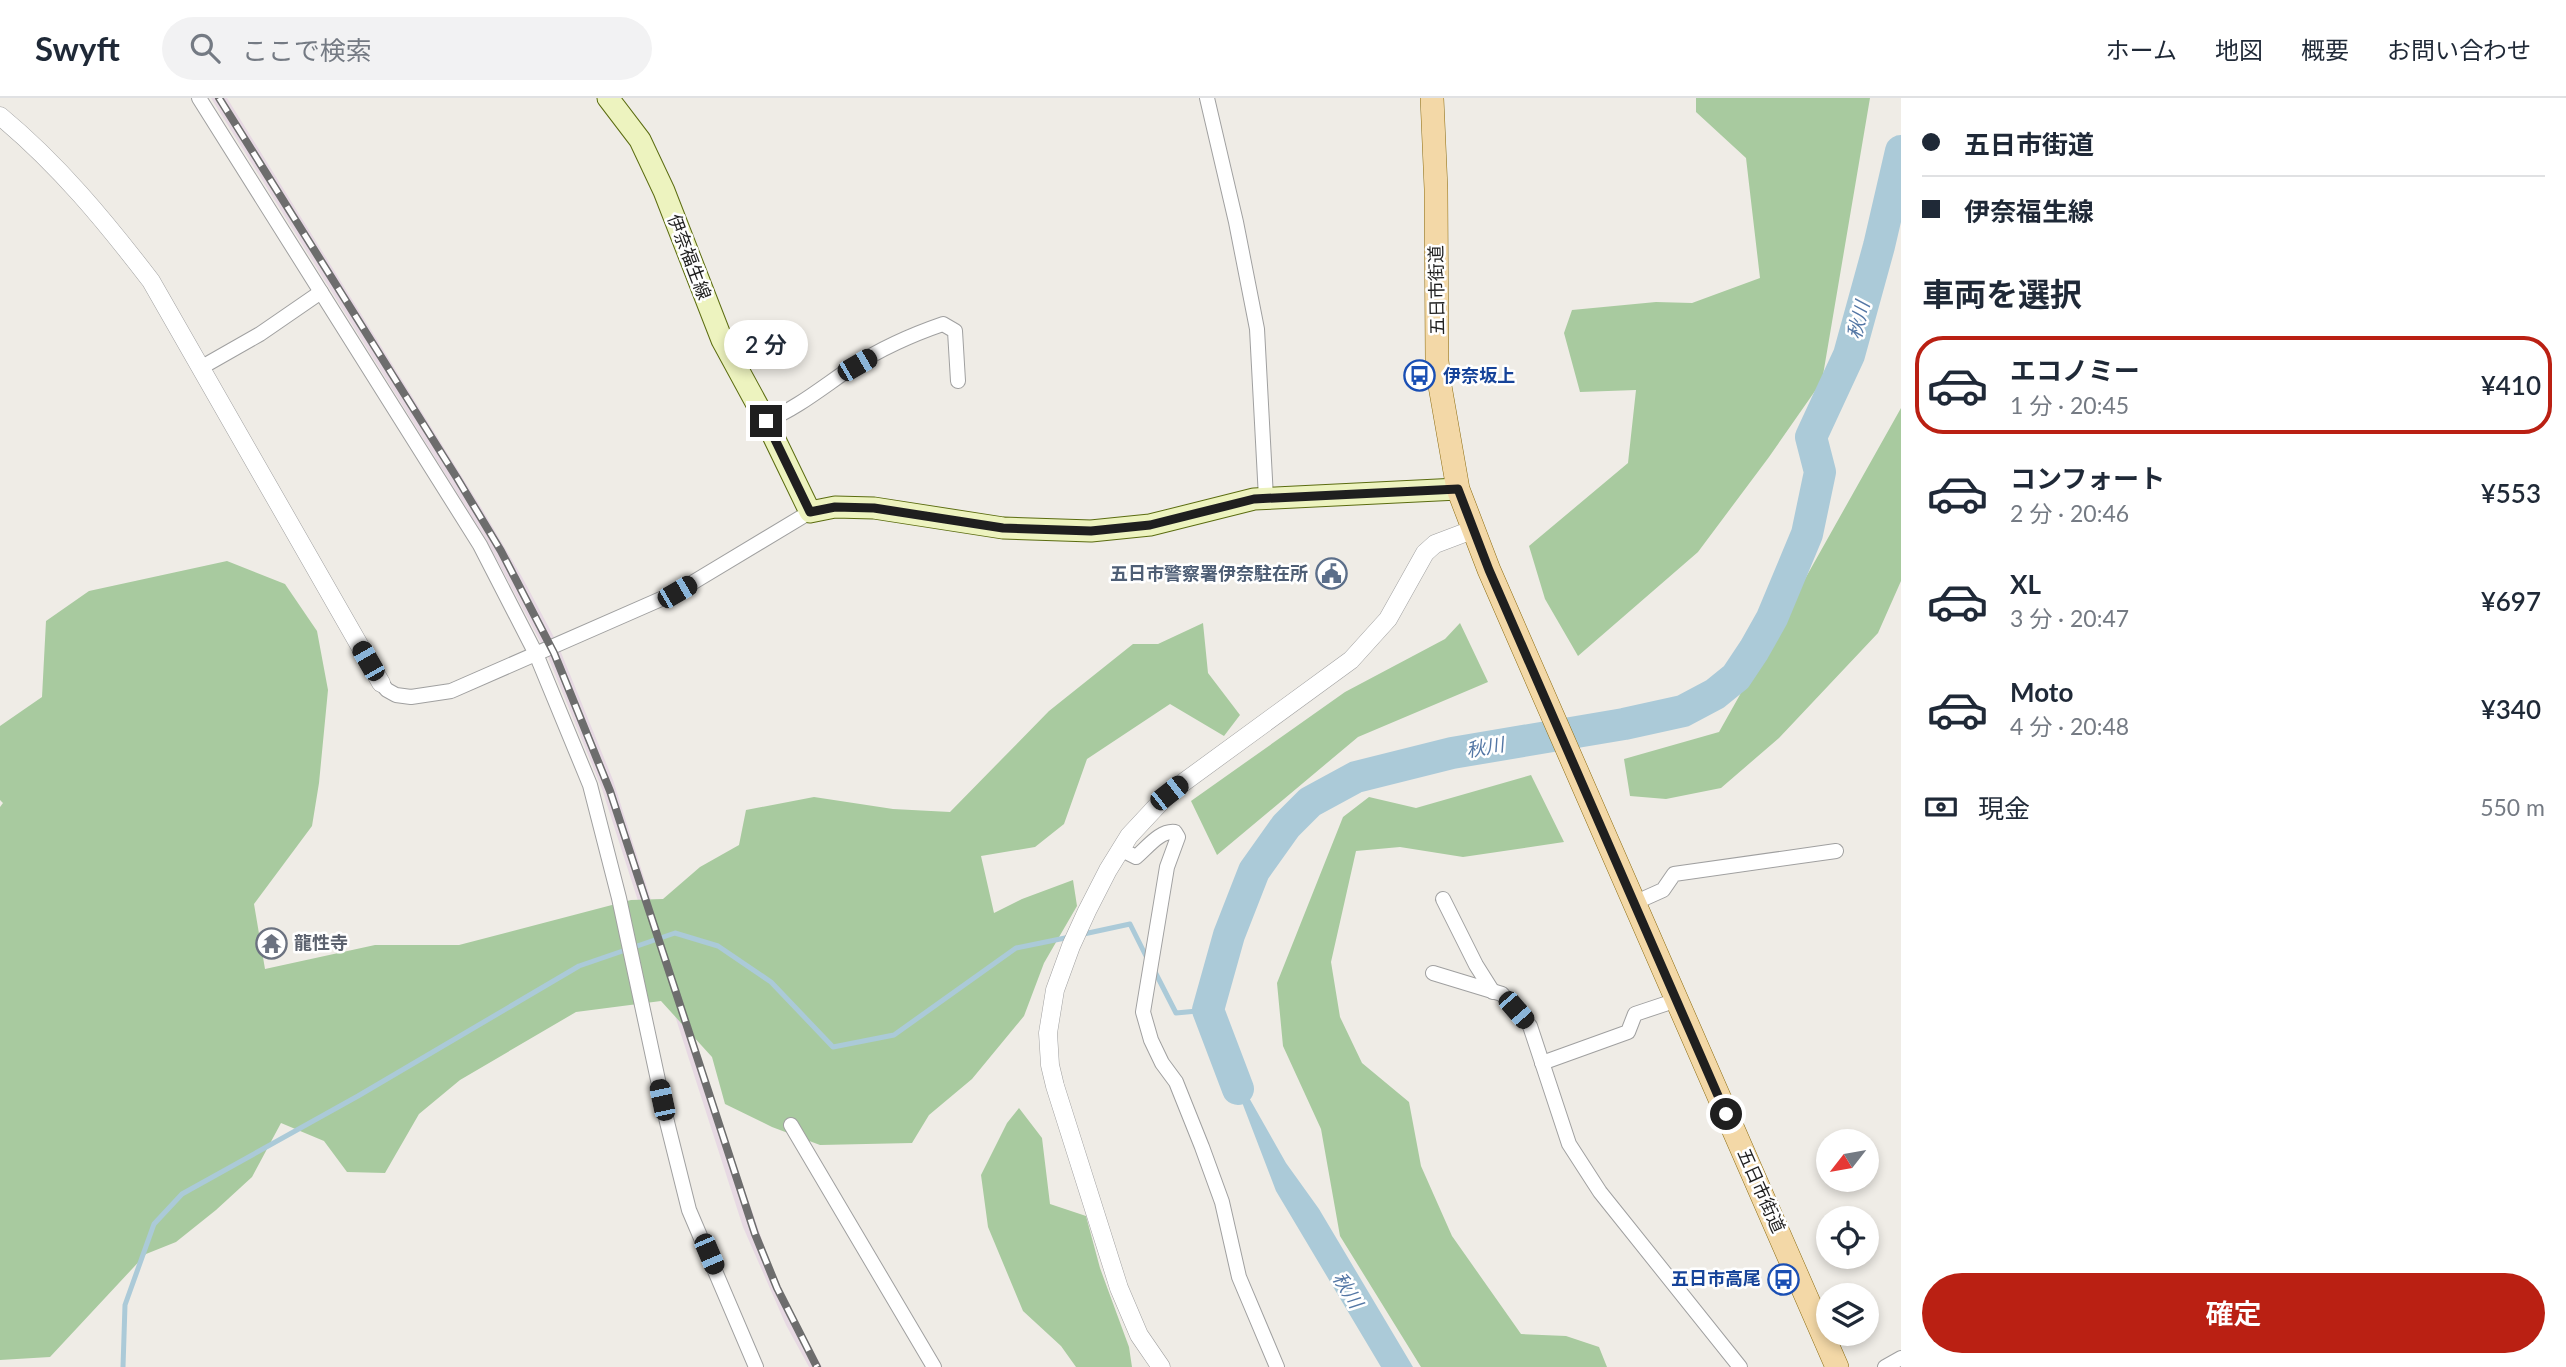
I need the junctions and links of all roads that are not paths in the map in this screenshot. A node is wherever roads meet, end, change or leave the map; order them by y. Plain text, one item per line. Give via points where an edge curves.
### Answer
1 (199, 98) edge
2 (608, 98) edge
3 (1207, 98) edge
4 (1432, 98) edge
5 (0, 116) edge
6 (321, 292) junction
7 (202, 367) junction
8 (958, 381) dead end
9 (766, 421) junction
10 (1458, 489) junction
11 (1266, 498) junction
12 (810, 512) junction
13 (1472, 530) junction
14 (536, 654) junction
15 (381, 683) joint
16 (1121, 849) junction
17 (1836, 852) dead end
18 (1443, 899) dead end
19 (1634, 903) junction
20 (1433, 973) dead end
21 (1493, 992) junction
22 (1677, 1000) junction
23 (1542, 1063) junction
24 (791, 1125) dead end
25 (1901, 1358) edge
26 (755, 1367) edge
27 (934, 1367) edge
28 (1161, 1367) edge
29 (1277, 1367) edge
30 (1740, 1367) edge
31 (1837, 1367) edge
32 (1885, 1367) edge

1 - 6 street
2 - 9 main road, 伊奈福生線 via 640,140 722,340
3 - 11 street via 1258,338
4 - 10 main road, 五日市街道 via 1437,361
5 - 7 street via 51,161 107,222 151,281
6 - 7 street
6 - 14 street via 480,545
7 - 15 street
8 - 9 street via 955,331 943,324 901,339
9 - 12 main road, 伊奈福生線
10 - 11 main road
10 - 13 main road, 五日市街道
11 - 12 main road via 1150,525 1091,531 1003,528 874,508
12 - 14 street via 677,592
13 - 16 street via 1430,549 1388,619 1351,660 1169,793
13 - 19 main road, 五日市街道
14 - 15 street via 451,691 411,697 387,691
14 - 26 street via 590,785 689,1210
16 - 28 street via 1060,974 1049,1017 1048,1048 1058,1095 1119,1288 1139,1335
16 - 29 street via 1136,857 1162,834 1170,831 1178,837 1167,867 1143,1012 1151,1040 1176,1082 1202,1147 1222,1202 1239,1277
17 - 19 street via 1674,874 1663,890
18 - 21 street
19 - 22 main road, 五日市街道
20 - 21 street
21 - 23 street via 1502,995 1530,1026
22 - 23 street via 1635,1014 1628,1032
22 - 31 main road, 五日市街道
23 - 30 street via 1569,1144 1600,1192
24 - 27 street
25 - 32 street

